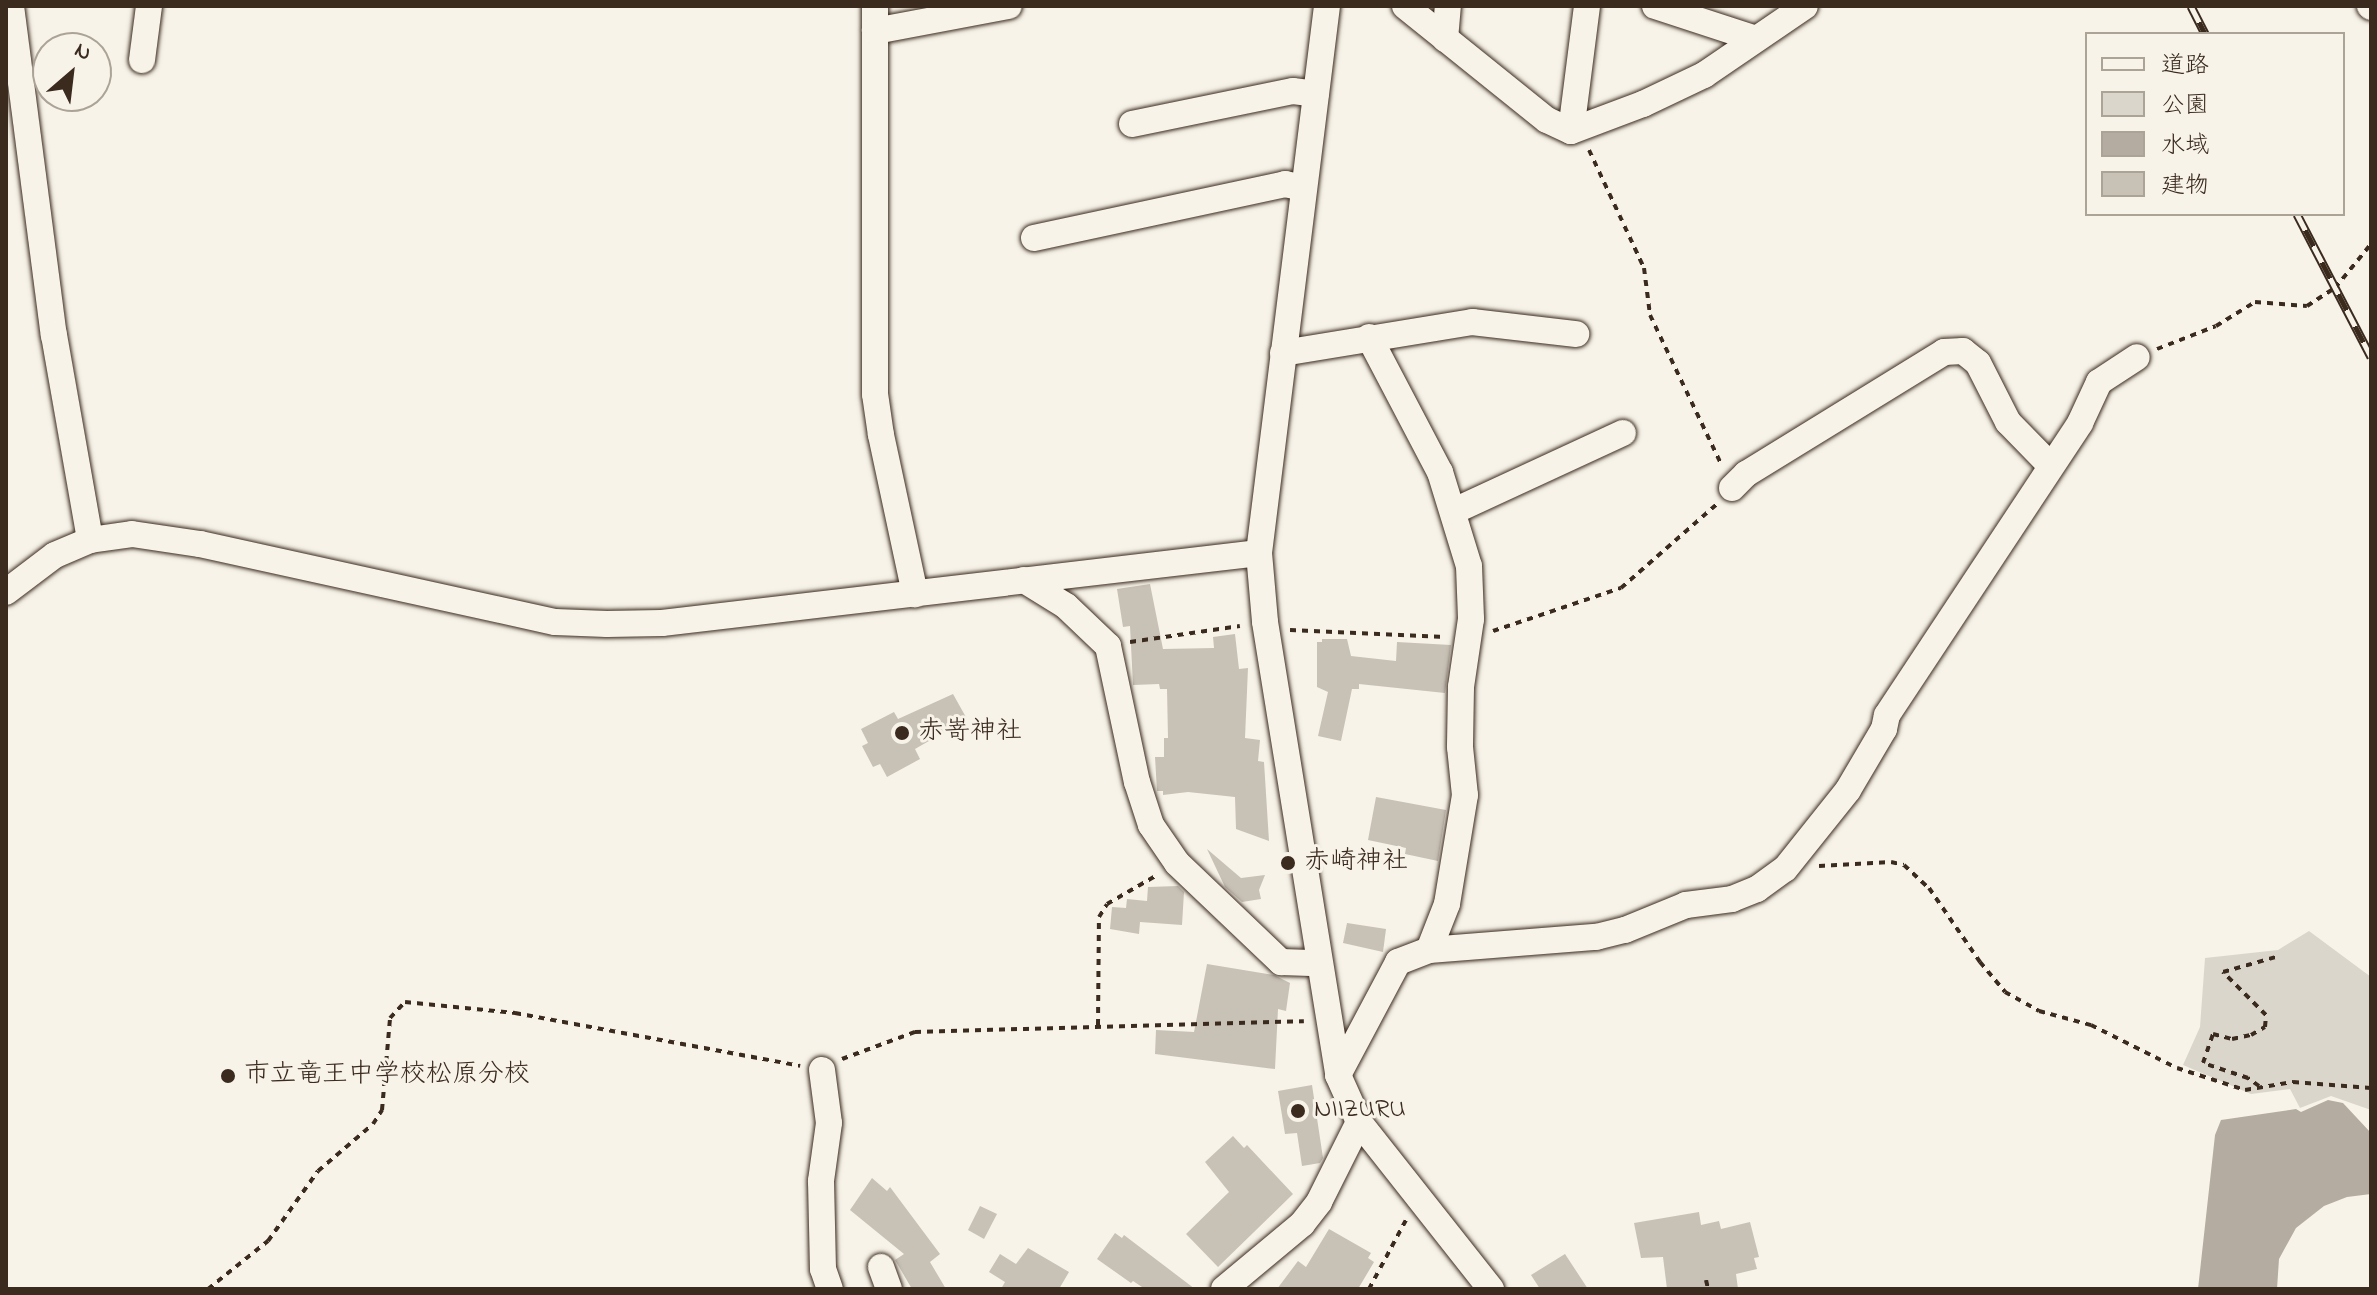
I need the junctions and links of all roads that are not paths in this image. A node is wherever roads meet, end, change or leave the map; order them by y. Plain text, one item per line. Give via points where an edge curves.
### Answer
1 (11, 6) edge
2 (149, 6) edge
3 (1009, 6) edge
4 (1327, 6) edge
5 (1405, 6) edge
6 (1448, 6) edge
7 (1587, 6) edge
8 (1655, 6) edge
9 (1805, 6) edge
10 (875, 19) edge
11 (1445, 39) junction
12 (1756, 39) junction
13 (142, 60) dead end
14 (1316, 94) junction
15 (1132, 124) dead end
16 (1571, 131) junction
17 (1304, 188) junction
18 (1034, 238) dead end
19 (1576, 334) dead end
20 (1369, 337) junction
21 (1283, 353) junction
22 (2137, 357) road end
23 (1623, 433) dead end
24 (2050, 465) junction
25 (1732, 488) road end
26 (1454, 511) junction
27 (90, 540) junction
28 (1259, 553) junction
29 (1024, 580) junction
30 (6, 592) edge
31 (915, 594) junction
32 (1429, 950) junction
33 (1318, 963) junction
34 (822, 1070) road end
35 (1338, 1075) junction
36 (1359, 1122) junction
37 (830, 1289) edge
38 (1224, 1289) edge
39 (1491, 1289) edge

1 - 27 street via 54,335
2 - 13 street
3 - 10 street
4 - 14 street
5 - 11 street
6 - 11 street
7 - 16 street
8 - 12 street
9 - 12 street
10 - 31 street via 875,394
11 - 16 street via 1547,120
12 - 16 street via 1704,75
14 - 15 street via 1293,91
14 - 17 street
17 - 18 street via 1285,184
17 - 21 street
19 - 20 street via 1472,322
20 - 21 street
20 - 26 street via 1429,449
21 - 28 street
22 - 24 street via 2099,382 2080,423
23 - 26 street
24 - 25 street via 2008,422 1978,363 1963,351 1944,352 1746,474
24 - 32 street via 1895,701 1848,790 1789,865 1757,889 1732,899 1686,905 1596,937
26 - 32 street via 1469,566 1461,687 1465,795 1447,904
27 - 30 street via 55,555
27 - 31 street via 132,534 200,544 555,622 662,623
28 - 29 street
28 - 33 street
29 - 31 street
29 - 33 street via 1066,606 1108,646 1137,782 1151,825 1177,863 1281,962
32 - 35 street via 1398,962
33 - 35 street
34 - 37 street via 829,1123 821,1181 823,1269
35 - 36 street
36 - 38 street via 1319,1202 1302,1224
36 - 39 street

